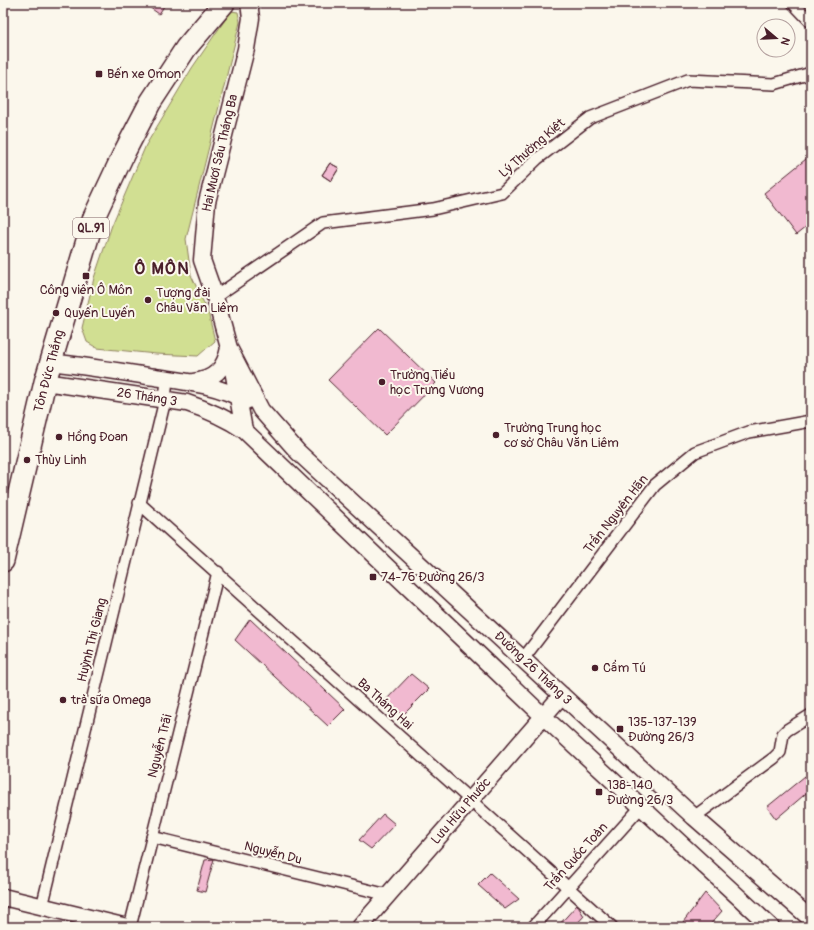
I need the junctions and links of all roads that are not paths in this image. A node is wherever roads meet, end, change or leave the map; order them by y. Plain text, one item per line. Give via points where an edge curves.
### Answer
1 (224, 3) edge
2 (249, 3) edge
3 (793, 3) edge
4 (811, 22) edge
5 (811, 73) edge
6 (215, 297) junction
7 (229, 348) junction
8 (50, 362) junction
9 (168, 379) junction
10 (45, 382) junction
11 (188, 382) junction
12 (238, 397) junction
13 (164, 400) junction
14 (262, 410) junction
15 (811, 422) edge
16 (244, 430) junction
17 (10, 500) edge
18 (139, 503) junction
19 (3, 561) edge
20 (218, 572) junction
21 (523, 659) junction
22 (562, 695) junction
23 (811, 715) edge
24 (544, 717) junction
25 (471, 800) junction
26 (641, 807) junction
27 (694, 817) junction
28 (152, 837) junction
29 (568, 888) junction
30 (388, 895) junction
31 (3, 897) edge
32 (42, 907) junction
33 (811, 919) edge
34 (127, 927) edge
35 (130, 927) edge
36 (360, 927) edge
37 (533, 927) edge
38 (612, 927) edge
39 (771, 927) edge

1 - 8 highway, Tôn Đức Thắng / QL.91 via 186,48 150,103 124,153 94,217
2 - 6 street, Hai Mươi Sáu Tháng Ba via 251,18 246,49 207,202 202,260
3 - 4 street
5 - 6 street, Lý Thường Kiệt via 774,84 688,80 590,118 537,159 502,193 433,209 323,223
6 - 7 street, Hai Mươi Sáu Tháng Ba
7 - 11 street, 26 Tháng 3 via 227,358 218,372 209,379
7 - 12 street, Hai Mươi Sáu Tháng Ba
7 - 14 street, Hai Mươi Sáu Tháng Ba
8 - 9 street, 26 Tháng 3
8 - 10 highway, Tôn Đức Thắng / QL.91
9 - 11 street, 26 Tháng 3
9 - 13 street, Huỳnh Thị Giang
10 - 13 street, 26 Tháng 3
10 - 17 highway, Tôn Đức Thắng / QL.91
11 - 12 street, 26 Tháng 3
12 - 14 street, 26 Tháng 3
12 - 16 street, Hai Mươi Sáu Tháng Ba
13 - 16 street, 26 Tháng 3 via 187,403 207,410 228,419
13 - 18 street, Huỳnh Thị Giang
14 - 21 street, Đường 26 Tháng 3 via 298,452
15 - 21 street, Trần Nguyên Hãn via 749,432 695,452 655,486
16 - 24 street
17 - 19 highway, Tôn Đức Thắng / QL.91
18 - 20 street, Ba Tháng Hai
18 - 32 street, Huỳnh Thị Giang
20 - 25 street, Ba Tháng Hai
20 - 28 street, Nguyễn Trãi
21 - 22 street, Đường 26 Tháng 3
22 - 24 street, Lưu Hữu Phước
22 - 27 street, Đường 26 Tháng 3
23 - 27 street via 783,734 780,752 774,758
24 - 25 street, Lưu Hữu Phước
24 - 26 street
25 - 29 street, Ba Tháng Hai
25 - 30 street, Lưu Hữu Phước
26 - 29 street, Trần Quốc Toản
26 - 39 street
27 - 33 street, Đường 26 Tháng 3
28 - 30 street, Nguyễn Du
28 - 35 street, Nguyễn Trãi
29 - 37 street, Trần Quốc Toản
29 - 38 street, Ba Tháng Hai
30 - 36 street, Lưu Hữu Phước
31 - 32 street
32 - 34 street

